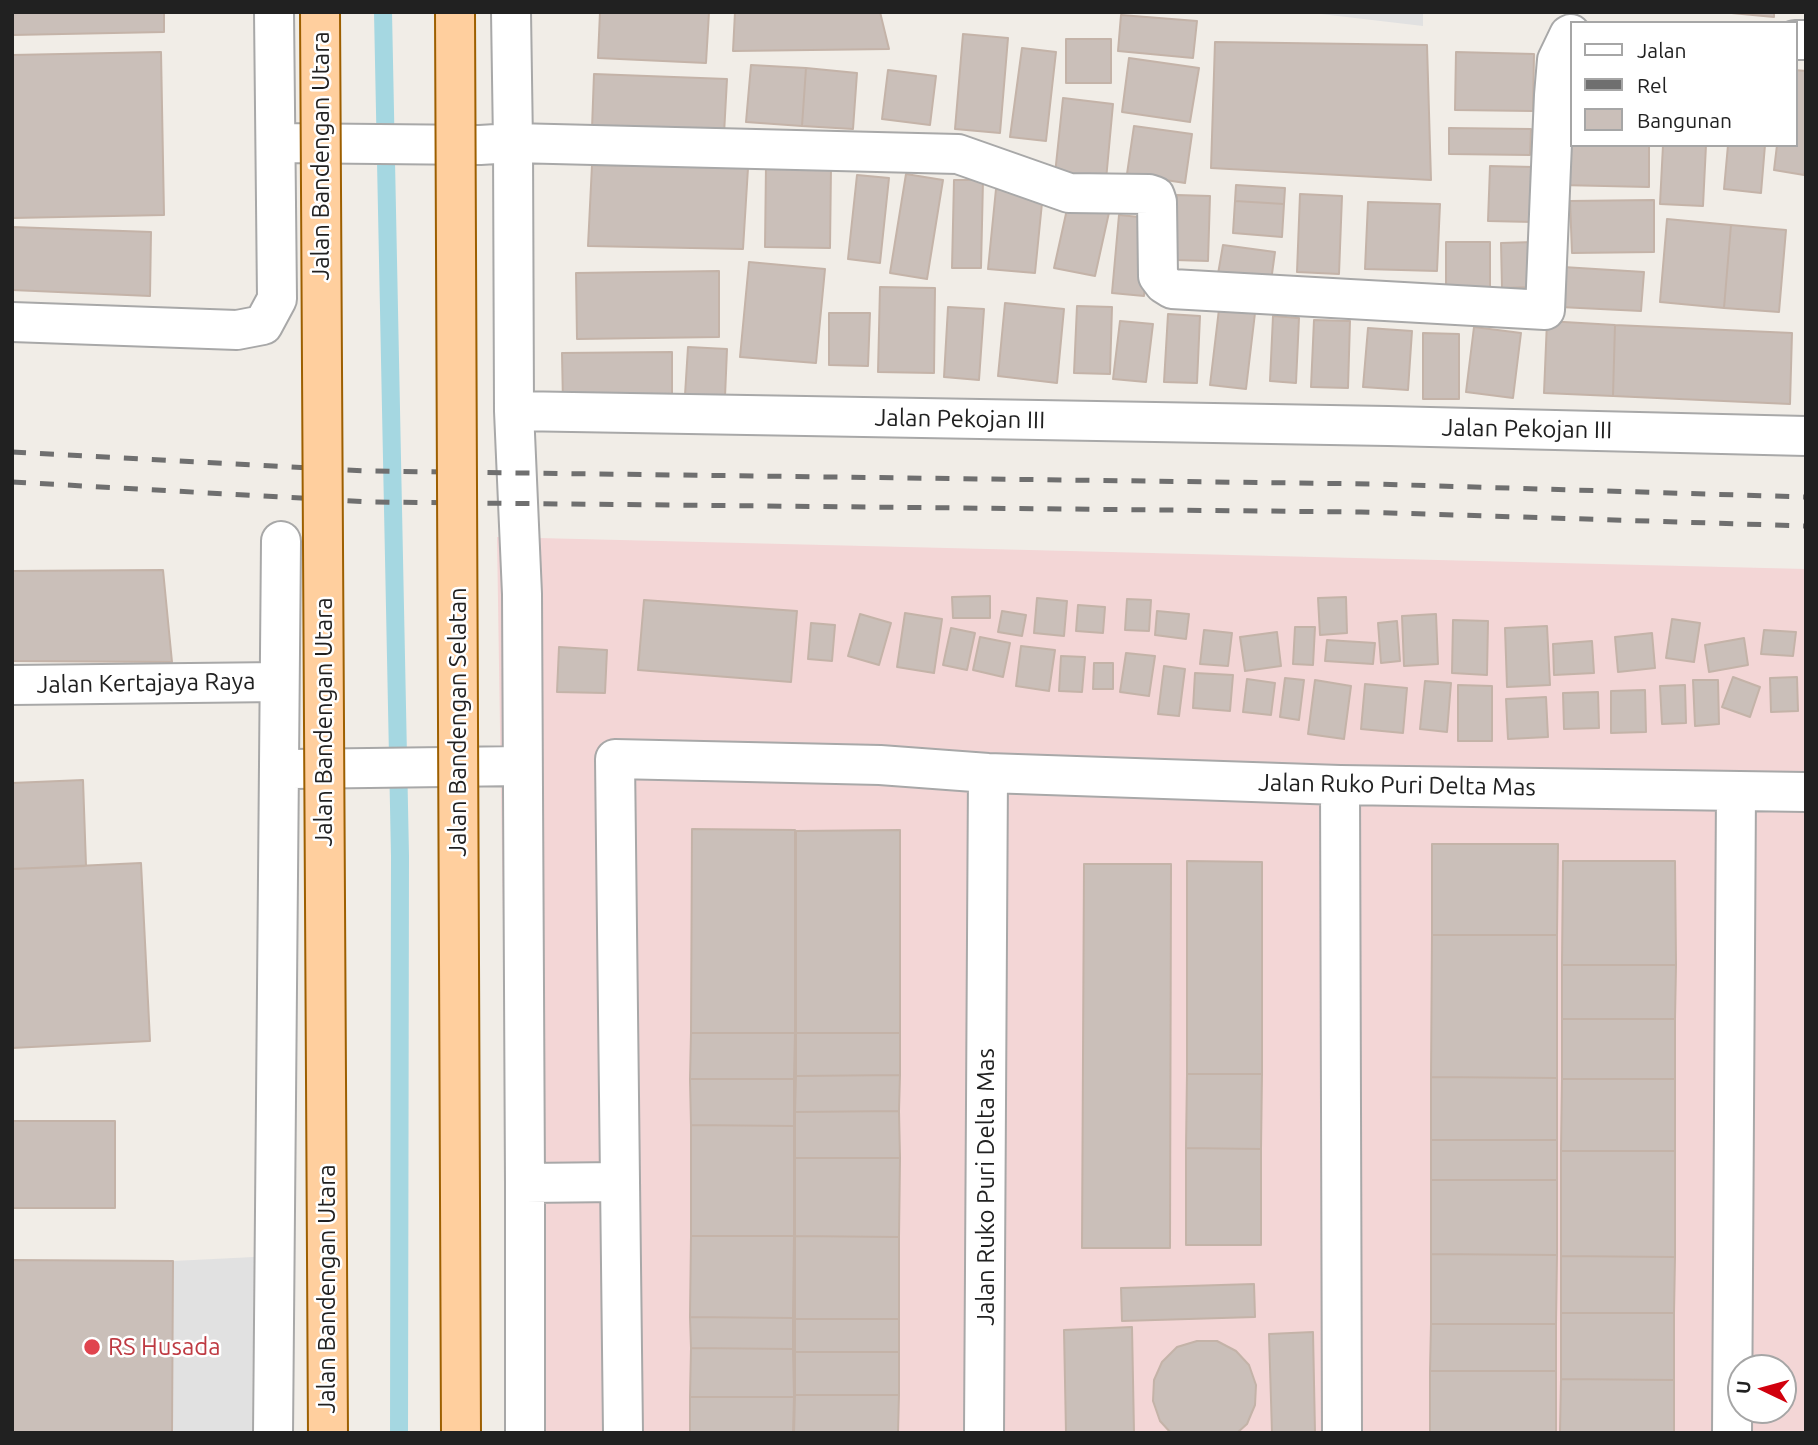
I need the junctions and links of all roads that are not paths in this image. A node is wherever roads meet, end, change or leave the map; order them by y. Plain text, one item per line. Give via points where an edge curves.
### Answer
1 (274, 12) edge
2 (320, 12) edge
3 (454, 12) edge
4 (511, 12) edge
5 (1570, 34) edge
6 (285, 143) junction
7 (497, 144) junction
8 (12, 322) edge
9 (514, 411) junction
10 (1806, 436) edge
11 (281, 541) dead end
12 (279, 682) junction
13 (12, 685) edge
14 (515, 766) junction
15 (285, 769) junction
16 (988, 773) junction
17 (1340, 785) junction
18 (1736, 791) junction
19 (1806, 792) edge
20 (619, 1182) junction
21 (526, 1183) junction
22 (273, 1433) edge
23 (328, 1433) edge
24 (461, 1433) edge
25 (525, 1433) edge
26 (623, 1433) edge
27 (984, 1433) edge
28 (1342, 1433) edge
29 (1732, 1433) edge

1 - 6 street
2 - 23 main road, Jalan Bandengan Utara, bridge
3 - 24 main road, Jalan Bandengan Selatan, bridge
4 - 7 street
5 - 7 street via 1557,60 1545,310 1172,289 1158,276 1155,196 1069,192 958,155
6 - 7 street, bridge
6 - 8 street via 277,299 263,326 237,330
7 - 9 street
9 - 10 street, Jalan Pekojan III
9 - 14 street via 522,594
11 - 12 street, Jalan Kertajaya Raya
12 - 13 street, Jalan Kertajaya Raya
12 - 15 street, Jalan Kertajaya Raya
14 - 15 street, bridge
14 - 21 street
15 - 22 street, Jalan Bandengan Utara
16 - 17 street, Jalan Ruko Puri Delta Mas
16 - 20 street, Jalan Ruko Puri Delta Mas via 880,765 615,759
16 - 27 street, Jalan Ruko Puri Delta Mas
17 - 18 street, Jalan Ruko Puri Delta Mas
17 - 28 street
18 - 19 street, Jalan Ruko Puri Delta Mas
18 - 29 street
20 - 21 street
20 - 26 street
21 - 25 street

